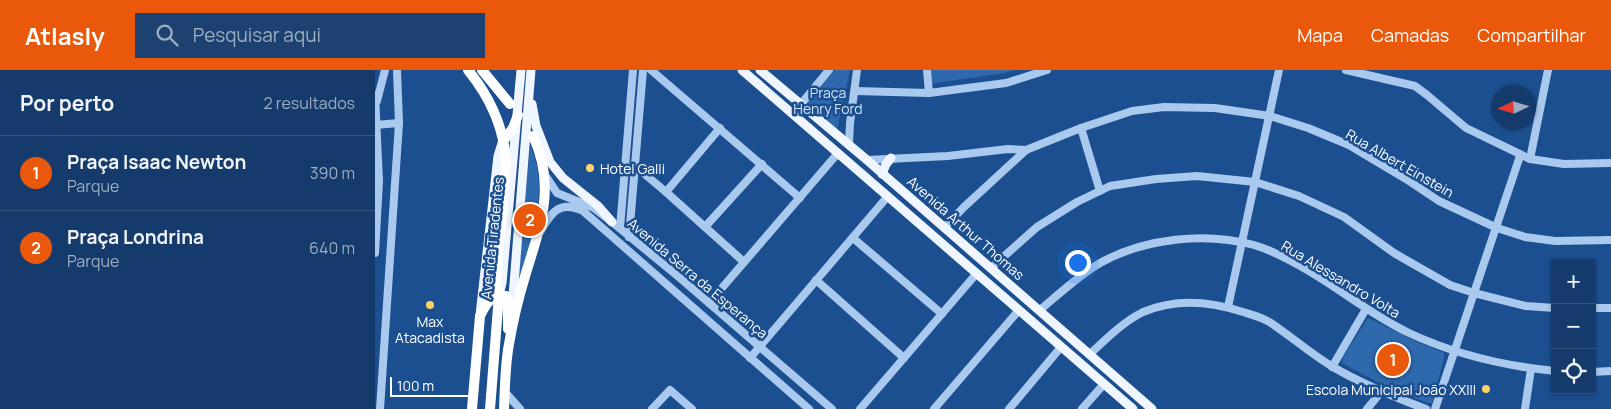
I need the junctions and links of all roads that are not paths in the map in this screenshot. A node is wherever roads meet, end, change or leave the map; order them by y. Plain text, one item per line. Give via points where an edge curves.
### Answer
1 (385, 70) edge
2 (397, 70) edge
3 (468, 70) edge
4 (482, 70) edge
5 (521, 70) edge
6 (531, 70) edge
7 (633, 70) edge
8 (643, 70) edge
9 (651, 70) edge
10 (742, 70) edge
11 (760, 70) edge
12 (829, 70) edge
13 (857, 70) edge
14 (927, 70) edge
15 (1047, 70) edge
16 (1279, 70) edge
17 (1346, 70) edge
18 (1548, 70) edge
19 (530, 90) junction
20 (855, 91) junction
21 (929, 93) junction
22 (375, 99) edge
23 (510, 104) dead end
24 (801, 104) junction
25 (518, 115) junction
26 (1270, 116) junction
27 (816, 119) junction
28 (399, 123) junction
29 (850, 123) junction
30 (376, 124) edge
31 (629, 125) junction
32 (639, 125) junction
33 (719, 128) junction
34 (808, 128) junction
35 (1081, 128) junction
36 (837, 135) junction
37 (533, 136) dead end
38 (504, 140) junction
39 (849, 145) junction
40 (1026, 150) junction
41 (838, 153) junction
42 (1521, 156) junction
43 (891, 158) junction
44 (1530, 159) junction
45 (867, 160) junction
46 (849, 162) junction
47 (762, 164) junction
48 (1611, 164) edge
49 (635, 166) junction
50 (545, 174) junction
51 (883, 174) junction
52 (1255, 182) junction
53 (1100, 191) junction
54 (666, 192) junction
55 (888, 196) junction
56 (800, 198) junction
57 (612, 222) junction
58 (705, 227) junction
59 (620, 228) junction
60 (944, 228) junction
61 (1497, 228) junction
62 (629, 237) junction
63 (853, 238) junction
64 (537, 239) junction
65 (1611, 240) edge
66 (1242, 243) junction
67 (969, 250) junction
68 (375, 253) edge
69 (390, 253) junction
70 (961, 260) junction
71 (744, 262) junction
72 (991, 268) junction
73 (977, 274) junction
74 (816, 280) junction
75 (1474, 293) junction
76 (499, 295) junction
77 (709, 303) junction
78 (1228, 307) junction
79 (1551, 308) edge
80 (1596, 308) edge
81 (1611, 308) edge
82 (1019, 310) junction
83 (1040, 310) junction
84 (1366, 310) junction
85 (942, 314) junction
86 (480, 316) junction
87 (1051, 320) junction
88 (1042, 330) junction
89 (509, 344) junction
90 (760, 347) junction
91 (1061, 347) junction
92 (1454, 350) junction
93 (1090, 354) junction
94 (751, 358) junction
95 (904, 358) junction
96 (1332, 367) junction
97 (1531, 369) junction
98 (1551, 371) edge
99 (1611, 371) edge
100 (1596, 372) edge
101 (1103, 384) junction
102 (505, 392) junction
103 (1381, 392) junction
104 (1134, 394) junction
105 (1129, 406) edge
106 (380, 409) edge
107 (472, 409) edge
108 (490, 409) edge
109 (504, 409) edge
110 (520, 409) edge
111 (652, 409) edge
112 (692, 409) edge
113 (809, 409) edge
114 (832, 409) edge
115 (860, 409) edge
116 (934, 409) edge
117 (1009, 409) edge
118 (1082, 409) edge
119 (1152, 409) edge
120 (1367, 409) edge
121 (1426, 409) edge
122 (1435, 409) edge
123 (1525, 409) edge

1 - 22 street
2 - 28 street
3 - 38 highway via 483,88
4 - 23 highway
5 - 19 main road via 523,81
5 - 25 main road, Avenida Tiradentes
6 - 19 main road, Avenida Tiradentes
7 - 31 street
8 - 32 street
9 - 33 street
10 - 34 main road, Avenida Arthur Thomas
11 - 24 main road, Avenida Arthur Thomas
12 - 24 street
13 - 20 street
14 - 21 street
15 - 21 street via 1006,83
16 - 26 street
17 - 42 street via 1415,86 1466,128
18 - 44 street
19 - 57 main road via 536,126 550,162
19 - 89 main road, Avenida Tiradentes
20 - 21 street
20 - 29 street
22 - 30 street
24 - 27 main road, Avenida Arthur Thomas
25 - 38 highway
25 - 76 main road, Avenida Tiradentes
26 - 35 street, Rua Albert Einstein via 1215,108 1164,107 1132,112
26 - 52 street
26 - 61 street, Rua Albert Einstein via 1349,145 1439,201
27 - 34 main road
27 - 36 main road, Avenida Arthur Thomas
28 - 30 street
28 - 69 street
29 - 36 street
29 - 39 street
30 - 68 street via 379,181
31 - 32 street
31 - 59 street
32 - 49 street
33 - 47 street
33 - 54 street
34 - 41 main road, Avenida Arthur Thomas
35 - 40 street, Rua Albert Einstein
35 - 53 street
36 - 39 main road, Avenida Arthur Thomas
37 - 50 highway
38 - 76 highway via 506,162 496,280
38 - 86 main road via 498,156
39 - 45 main road, Avenida Arthur Thomas
40 - 43 street
40 - 60 street, Rua Albert Einstein
41 - 46 main road, Avenida Arthur Thomas
41 - 56 street
42 - 44 street
42 - 61 street
43 - 45 street
43 - 51 main road
44 - 48 street via 1564,164
45 - 46 main road
45 - 51 main road, Avenida Arthur Thomas
46 - 55 main road, Avenida Arthur Thomas
47 - 56 street
47 - 58 street
49 - 54 street
49 - 62 street
50 - 57 street, Avenida Serra da Esperança via 557,193 594,208
50 - 64 highway via 545,202
51 - 60 main road, Avenida Arthur Thomas
52 - 53 street via 1197,176 1156,178 1110,186
52 - 66 street
52 - 75 street via 1299,196 1343,217 1417,268
53 - 72 street via 1037,227
54 - 58 street
55 - 63 street
55 - 70 main road, Avenida Arthur Thomas
56 - 71 street
57 - 59 street, Avenida Serra da Esperança
58 - 71 street
59 - 62 street, Avenida Serra da Esperança
60 - 67 main road, Avenida Arthur Thomas
61 - 65 street, Rua Albert Einstein via 1525,237 1555,241
61 - 75 street
62 - 77 street, Avenida Serra da Esperança
63 - 74 street
63 - 85 street
64 - 89 highway
64 - 94 street, Avenida Serra da Esperança via 557,209 568,206 583,210
66 - 78 street
66 - 83 street, Rua Alessandro Volta via 1219,239 1173,239 1135,248 1100,263
66 - 84 street, Rua Alessandro Volta via 1283,256
67 - 70 main road
67 - 72 main road, Avenida Arthur Thomas
68 - 69 street
69 - 106 street
70 - 73 main road, Avenida Arthur Thomas
71 - 77 street
72 - 83 main road, Avenida Arthur Thomas
73 - 82 main road, Avenida Arthur Thomas
73 - 85 street
74 - 90 street
74 - 95 street
75 - 79 street via 1526,306
75 - 92 street
76 - 86 highway via 490,299
76 - 89 highway via 506,296 508,301
76 - 108 highway, Avenida Tiradentes
77 - 90 street, Avenida Serra da Esperança
78 - 93 street via 1202,302 1160,306 1119,327
78 - 96 street via 1271,323
80 - 81 street
82 - 88 main road, Avenida Arthur Thomas
82 - 116 street
83 - 87 main road, Avenida Arthur Thomas
84 - 92 street, Rua Alessandro Volta via 1408,333
84 - 96 street
85 - 95 street
86 - 107 highway
87 - 88 main road
87 - 93 main road, Avenida Arthur Thomas
88 - 91 main road, Avenida Arthur Thomas
89 - 102 highway, Avenida Tiradentes
90 - 94 street
90 - 114 street, Avenida Serra da Esperança
91 - 101 main road, Avenida Arthur Thomas
91 - 117 street
92 - 97 street, Rua Alessandro Volta
92 - 122 street
93 - 104 main road, Avenida Arthur Thomas
94 - 113 street, Avenida Serra da Esperança
95 - 115 street
96 - 103 street
97 - 98 street, Rua Alessandro Volta
97 - 123 street
99 - 100 street
101 - 105 main road, Avenida Arthur Thomas
101 - 118 street
102 - 109 highway, Avenida Tiradentes
102 - 110 street
103 - 120 street
103 - 121 street
104 - 105 main road
104 - 119 main road, Avenida Arthur Thomas
111 - 112 street via 670,390

